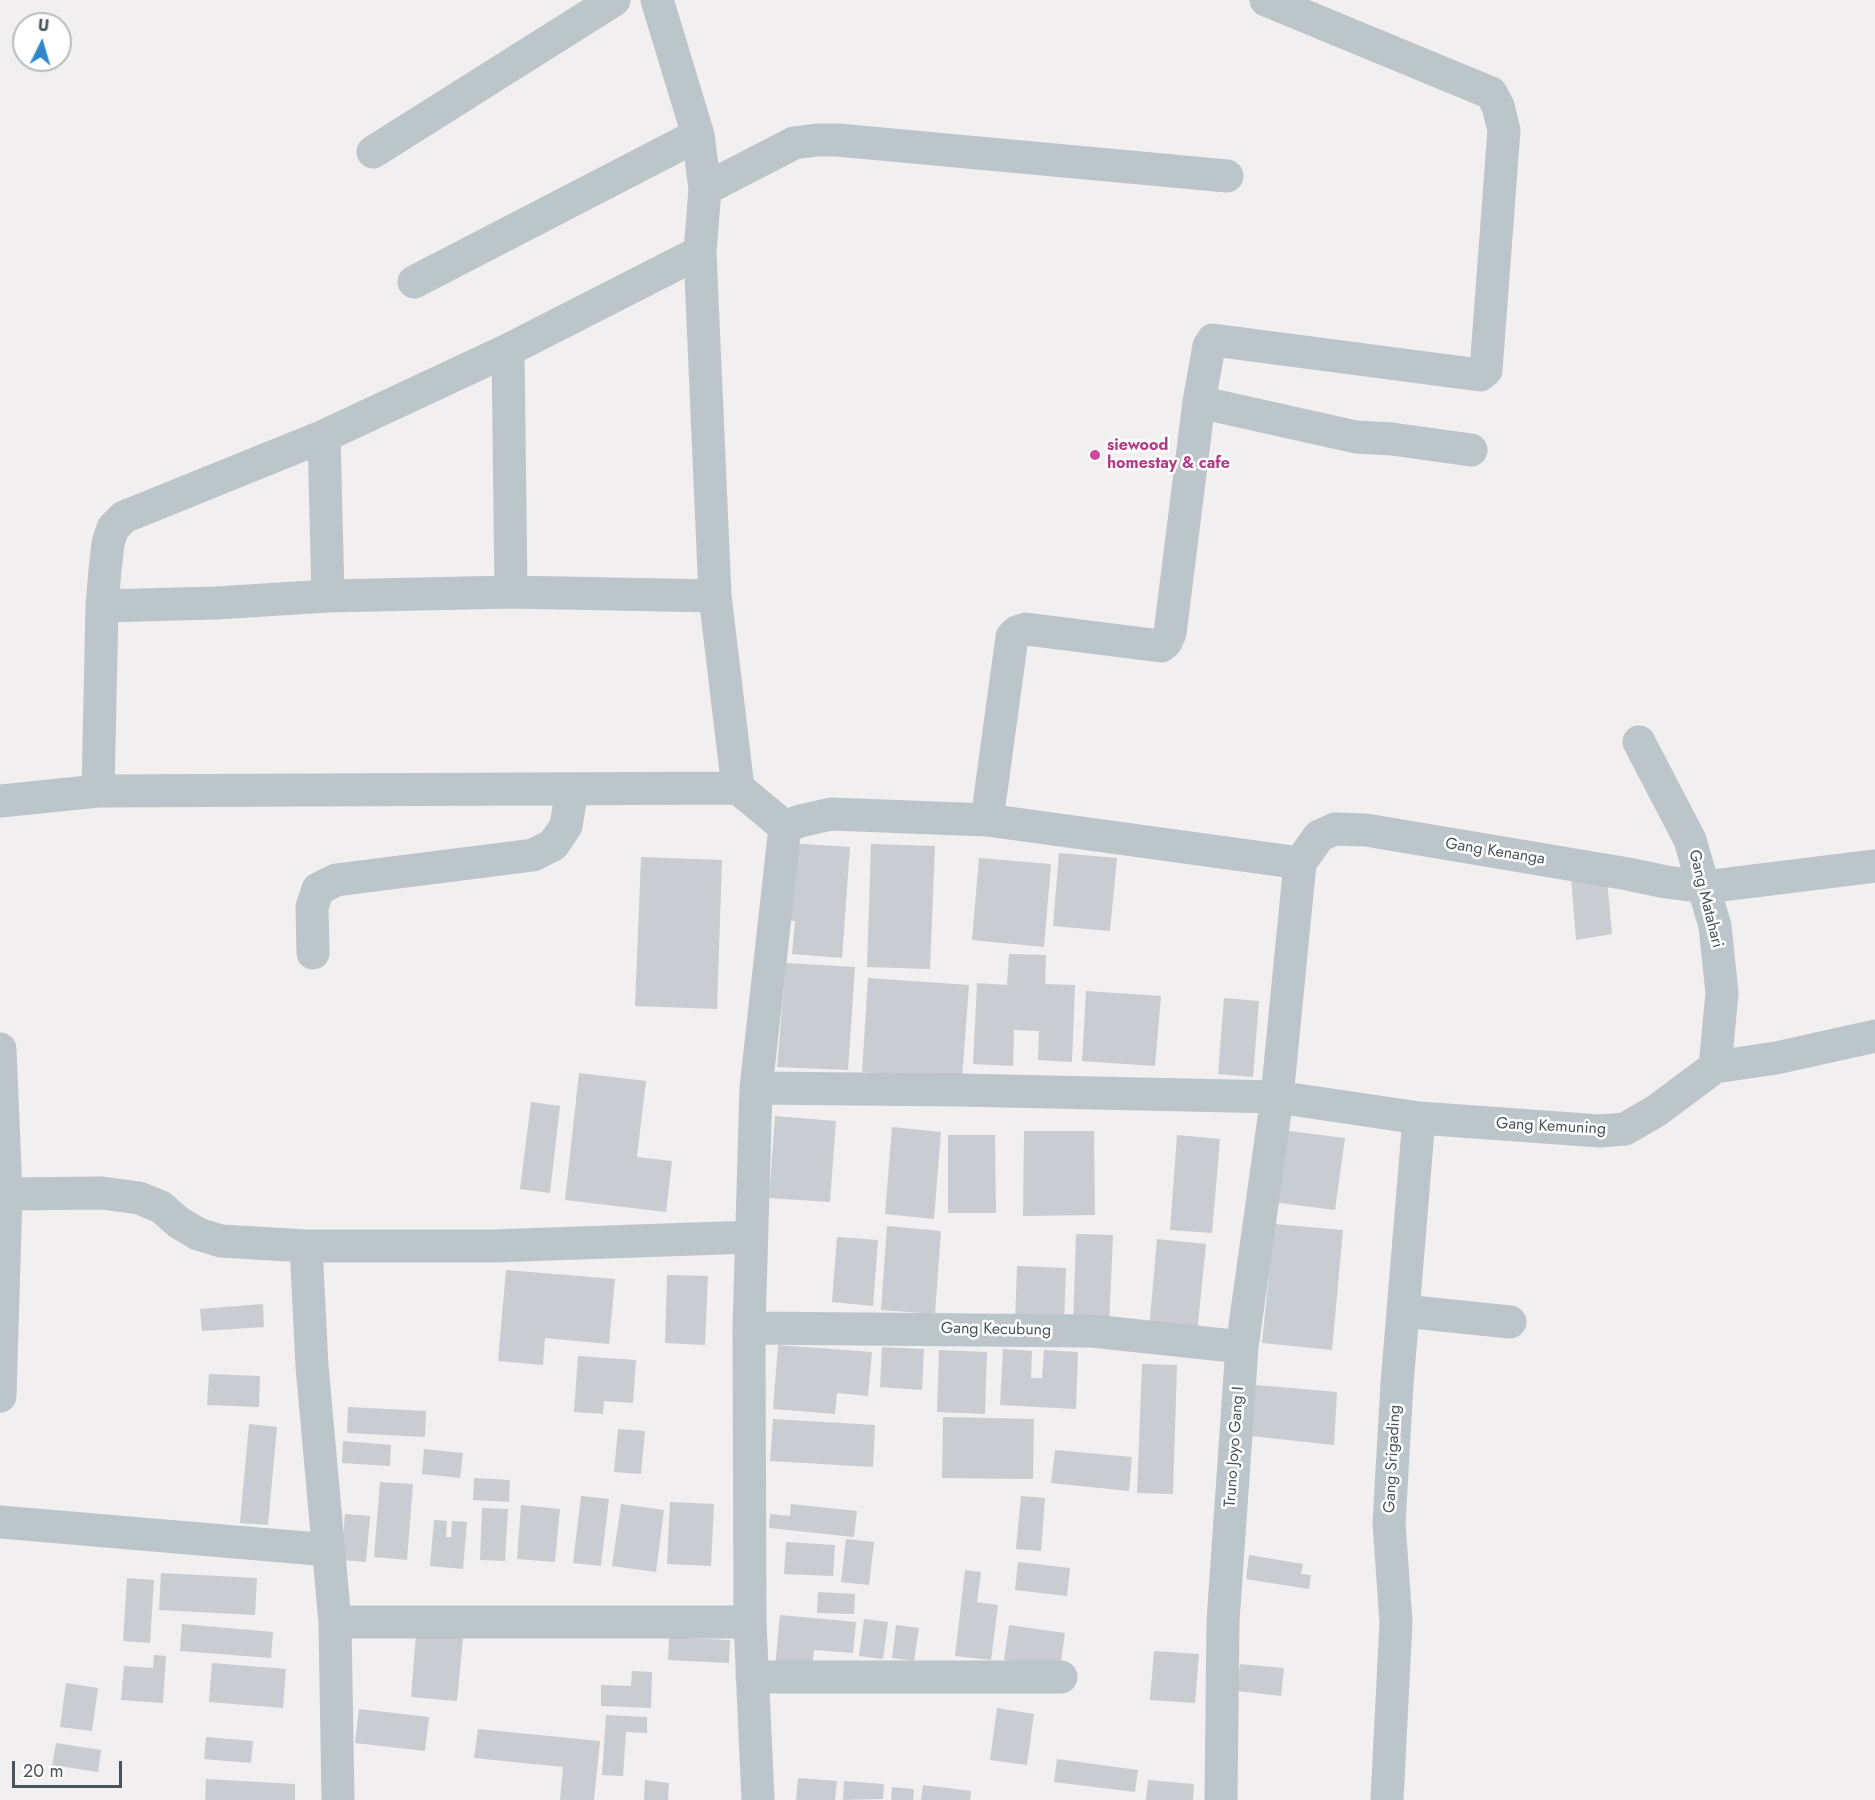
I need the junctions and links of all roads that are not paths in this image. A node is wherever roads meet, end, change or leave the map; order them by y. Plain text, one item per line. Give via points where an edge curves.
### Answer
1 (614, 0) edge
2 (657, 0) edge
3 (1266, 0) edge
4 (698, 135) junction
5 (373, 152) dead end
6 (1227, 176) dead end
7 (705, 189) junction
8 (700, 252) junction
9 (414, 282) dead end
10 (508, 350) junction
11 (1199, 402) junction
12 (324, 436) junction
13 (1471, 450) dead end
14 (511, 592) junction
15 (328, 596) junction
16 (715, 596) junction
17 (102, 606) junction
18 (1639, 742) dead end
19 (738, 788) junction
20 (572, 789) junction
21 (98, 791) junction
22 (0, 801) edge
23 (987, 820) junction
24 (785, 827) junction
25 (1299, 863) junction
26 (1875, 866) edge
27 (1705, 887) junction
28 (313, 953) dead end
29 (1875, 1036) edge
30 (0, 1049) edge
31 (1715, 1067) junction
32 (756, 1088) junction
33 (1277, 1097) junction
34 (1419, 1118) junction
35 (3, 1194) edge
36 (751, 1237) junction
37 (306, 1246) junction
38 (1403, 1311) junction
39 (1510, 1322) dead end
40 (749, 1328) junction
41 (1242, 1347) junction
42 (0, 1396) edge
43 (0, 1522) edge
44 (329, 1550) junction
45 (335, 1622) junction
46 (750, 1622) junction
47 (752, 1677) junction
48 (1061, 1677) dead end
49 (338, 1800) edge
50 (758, 1800) edge
51 (1221, 1800) edge
52 (1387, 1800) edge

1 - 5 street
2 - 4 street
3 - 11 street via 1491,93 1504,130 1486,370 1480,375 1213,340
4 - 7 street
4 - 9 street
6 - 7 street via 817,140 794,143
7 - 8 street
8 - 10 street
8 - 16 street
10 - 12 street
10 - 14 street
11 - 13 street via 1356,436
11 - 23 street via 1166,642 1161,646 1017,632 1012,637
12 - 15 street
12 - 17 street via 124,517 113,528 108,543
14 - 15 street
14 - 16 street
15 - 17 street
16 - 19 street
17 - 21 street
18 - 27 street, Gang Matahari via 1690,840
19 - 20 street
19 - 24 street
20 - 21 street
20 - 28 street via 566,826 553,845 533,855 336,880 318,889 312,907
21 - 22 street
23 - 24 street via 831,814
23 - 25 street
24 - 32 street
25 - 27 street, Gang Kenanga via 1319,837 1335,830 1366,830
25 - 33 street, Truno Joyo Gang I
26 - 27 street, Gang Kenanga
27 - 31 street, Gang Matahari via 1715,926 1722,993
29 - 31 street, Gang Kemuning
30 - 35 street
31 - 34 street, Gang Kemuning via 1625,1129 1600,1131
32 - 33 street, Gang Kemuning
32 - 36 street
33 - 34 street, Gang Kemuning
33 - 41 street, Truno Joyo Gang I
34 - 38 street, Gang Srigading
35 - 37 street via 102,1192 139,1198 161,1207 178,1222 221,1241
35 - 42 street
36 - 37 street via 493,1246
36 - 40 street
37 - 44 street via 312,1366
38 - 39 street
38 - 52 street, Gang Srigading via 1389,1523 1396,1622
40 - 41 street, Gang Kecubung via 1092,1331
40 - 46 street
41 - 51 street, Truno Joyo Gang I via 1223,1621
43 - 44 street
44 - 45 street
45 - 46 street
45 - 49 street
46 - 47 street
47 - 48 street
47 - 50 street

